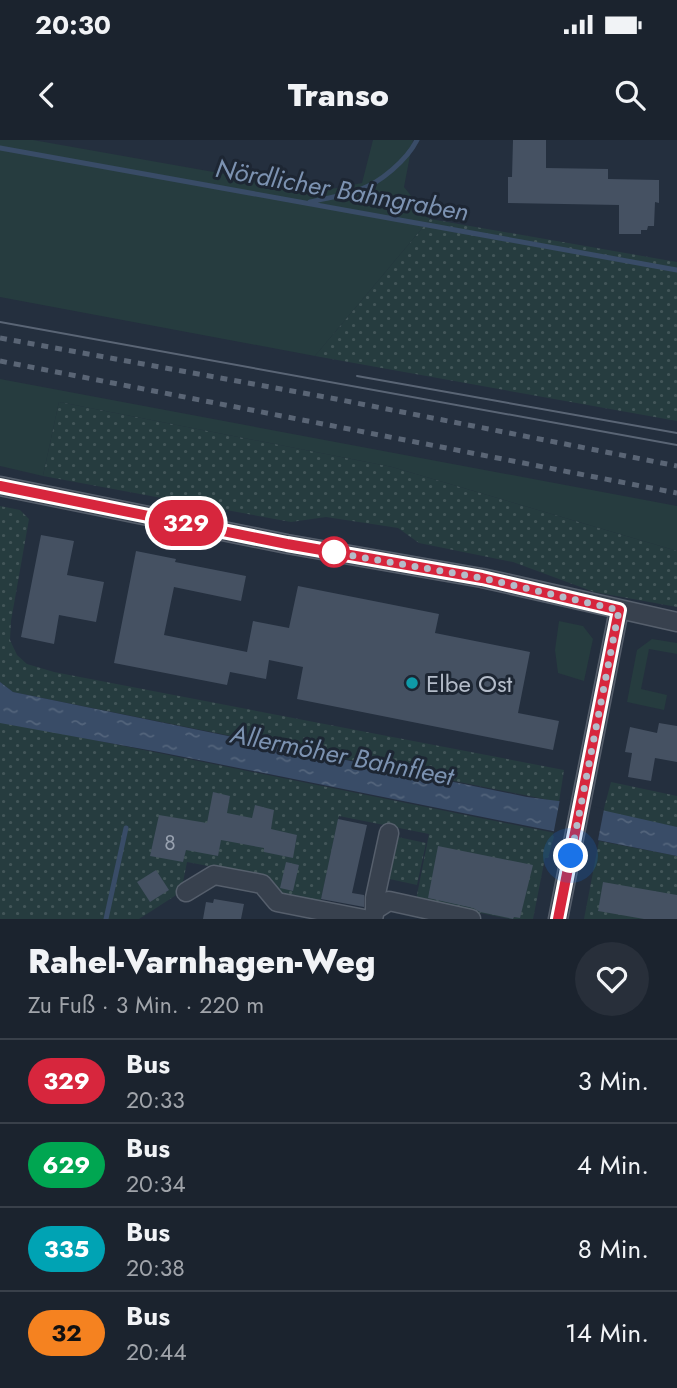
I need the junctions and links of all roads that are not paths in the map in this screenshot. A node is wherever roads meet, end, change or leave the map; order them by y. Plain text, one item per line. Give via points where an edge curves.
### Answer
1 (0, 486) edge
2 (619, 610) junction
3 (677, 622) edge
4 (389, 833) dead end
5 (186, 892) dead end
6 (375, 909) edge
7 (471, 919) edge
8 (558, 919) edge

1 - 2 street via 482,578
2 - 3 street
2 - 8 street
4 - 6 street
5 - 6 street via 214,875 262,884 278,902
6 - 7 street

